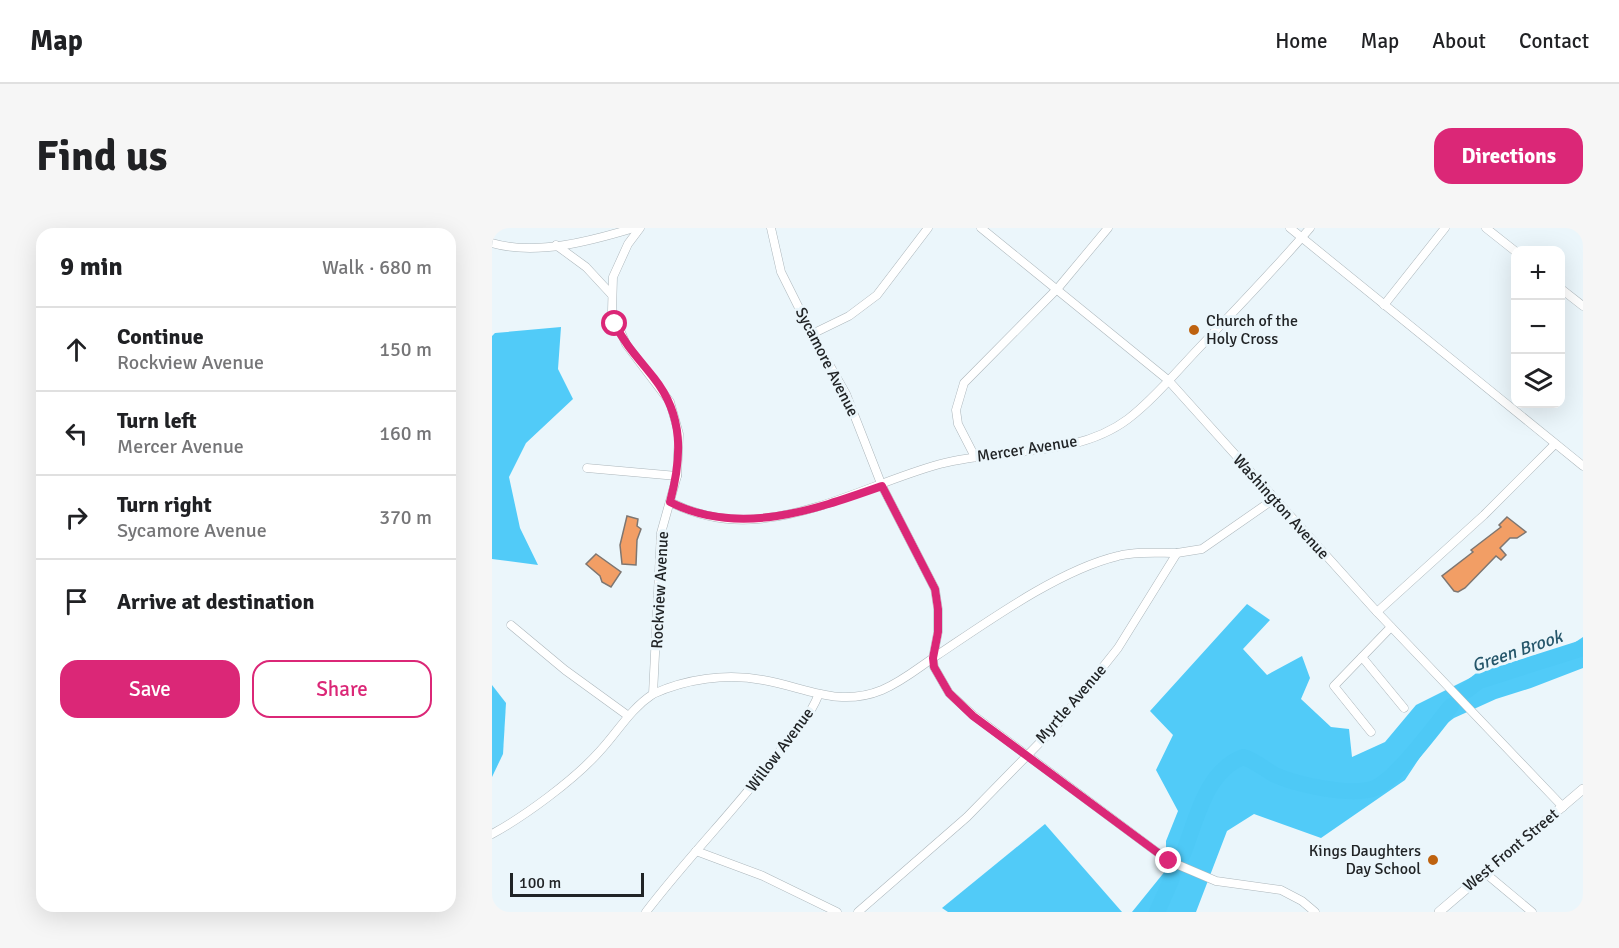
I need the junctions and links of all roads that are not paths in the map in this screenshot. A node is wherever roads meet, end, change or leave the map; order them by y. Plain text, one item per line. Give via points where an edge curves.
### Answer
1 (634, 228) edge
2 (640, 228) edge
3 (771, 228) edge
4 (928, 228) edge
5 (981, 228) edge
6 (1108, 228) edge
7 (1290, 228) edge
8 (1310, 228) edge
9 (1445, 228) edge
10 (1486, 228) edge
11 (1302, 238) junction
12 (492, 243) edge
13 (556, 245) junction
14 (1511, 248) edge
15 (1058, 288) junction
16 (1565, 292) edge
17 (611, 294) junction
18 (1384, 305) junction
19 (1583, 306) edge
20 (812, 334) junction
21 (1168, 380) junction
22 (1555, 444) junction
23 (975, 457) junction
24 (1583, 466) edge
25 (587, 468) dead end
26 (677, 477) junction
27 (882, 486) junction
28 (1274, 499) junction
29 (670, 502) junction
30 (1177, 553) junction
31 (1377, 612) junction
32 (511, 625) dead end
33 (1391, 627) junction
34 (1362, 657) junction
35 (933, 658) junction
36 (652, 694) junction
37 (818, 696) junction
38 (1404, 708) dead end
39 (627, 715) junction
40 (1371, 732) dead end
41 (1026, 755) junction
42 (1583, 789) edge
43 (1563, 807) junction
44 (492, 834) edge
45 (696, 851) junction
46 (1484, 872) junction
47 (646, 912) edge
48 (837, 912) edge
49 (858, 912) edge
50 (1315, 912) edge
51 (1439, 912) edge
52 (1532, 912) edge

1 - 13 street
2 - 17 street, Rockview Avenue via 618,264
3 - 20 street, Sycamore Avenue via 781,272
4 - 20 street via 877,295 849,316
5 - 15 street, Washington Avenue
6 - 15 street
7 - 11 street
8 - 11 street, Mercer Avenue
9 - 18 street
10 - 14 street
11 - 18 street
11 - 21 street, Mercer Avenue
12 - 13 street via 512,247
13 - 17 street via 586,267
15 - 21 street, Washington Avenue
15 - 23 street via 960,390 958,424
16 - 19 street
17 - 26 street, Rockview Avenue via 620,334 674,411 679,434
18 - 22 street
20 - 27 street, Sycamore Avenue via 850,401
21 - 23 street, Mercer Avenue via 1129,418 1110,430 1048,448
21 - 28 street, Washington Avenue
22 - 24 street
22 - 31 street
23 - 27 street, Mercer Avenue via 941,464
25 - 26 street
26 - 29 street, Rockview Avenue
27 - 29 street, Mercer Avenue via 813,509 758,519 705,516
27 - 35 street, Sycamore Avenue via 935,589 938,632
28 - 30 street via 1202,549
28 - 31 street, Washington Avenue
29 - 36 street, Rockview Avenue via 661,533
30 - 35 street, Willow Avenue via 1121,555 1099,561 1060,579
30 - 41 street, Myrtle Avenue via 1097,677
31 - 33 street, Washington Avenue
32 - 39 street
33 - 34 street
33 - 43 street, Washington Avenue
34 - 38 street
34 - 40 street via 1334,686
35 - 37 street, Willow Avenue via 881,691
35 - 41 street via 944,684 959,704
36 - 37 street via 719,677 745,677
36 - 39 street
37 - 45 street, Willow Avenue via 757,782
39 - 44 street via 599,753 525,814
41 - 49 street, Myrtle Avenue via 967,817
41 - 50 street via 1169,861 1216,881 1281,890
42 - 43 street, West Front Street
43 - 46 street, West Front Street
45 - 47 street, Willow Avenue
45 - 48 street via 764,876
46 - 51 street, West Front Street
46 - 52 street

